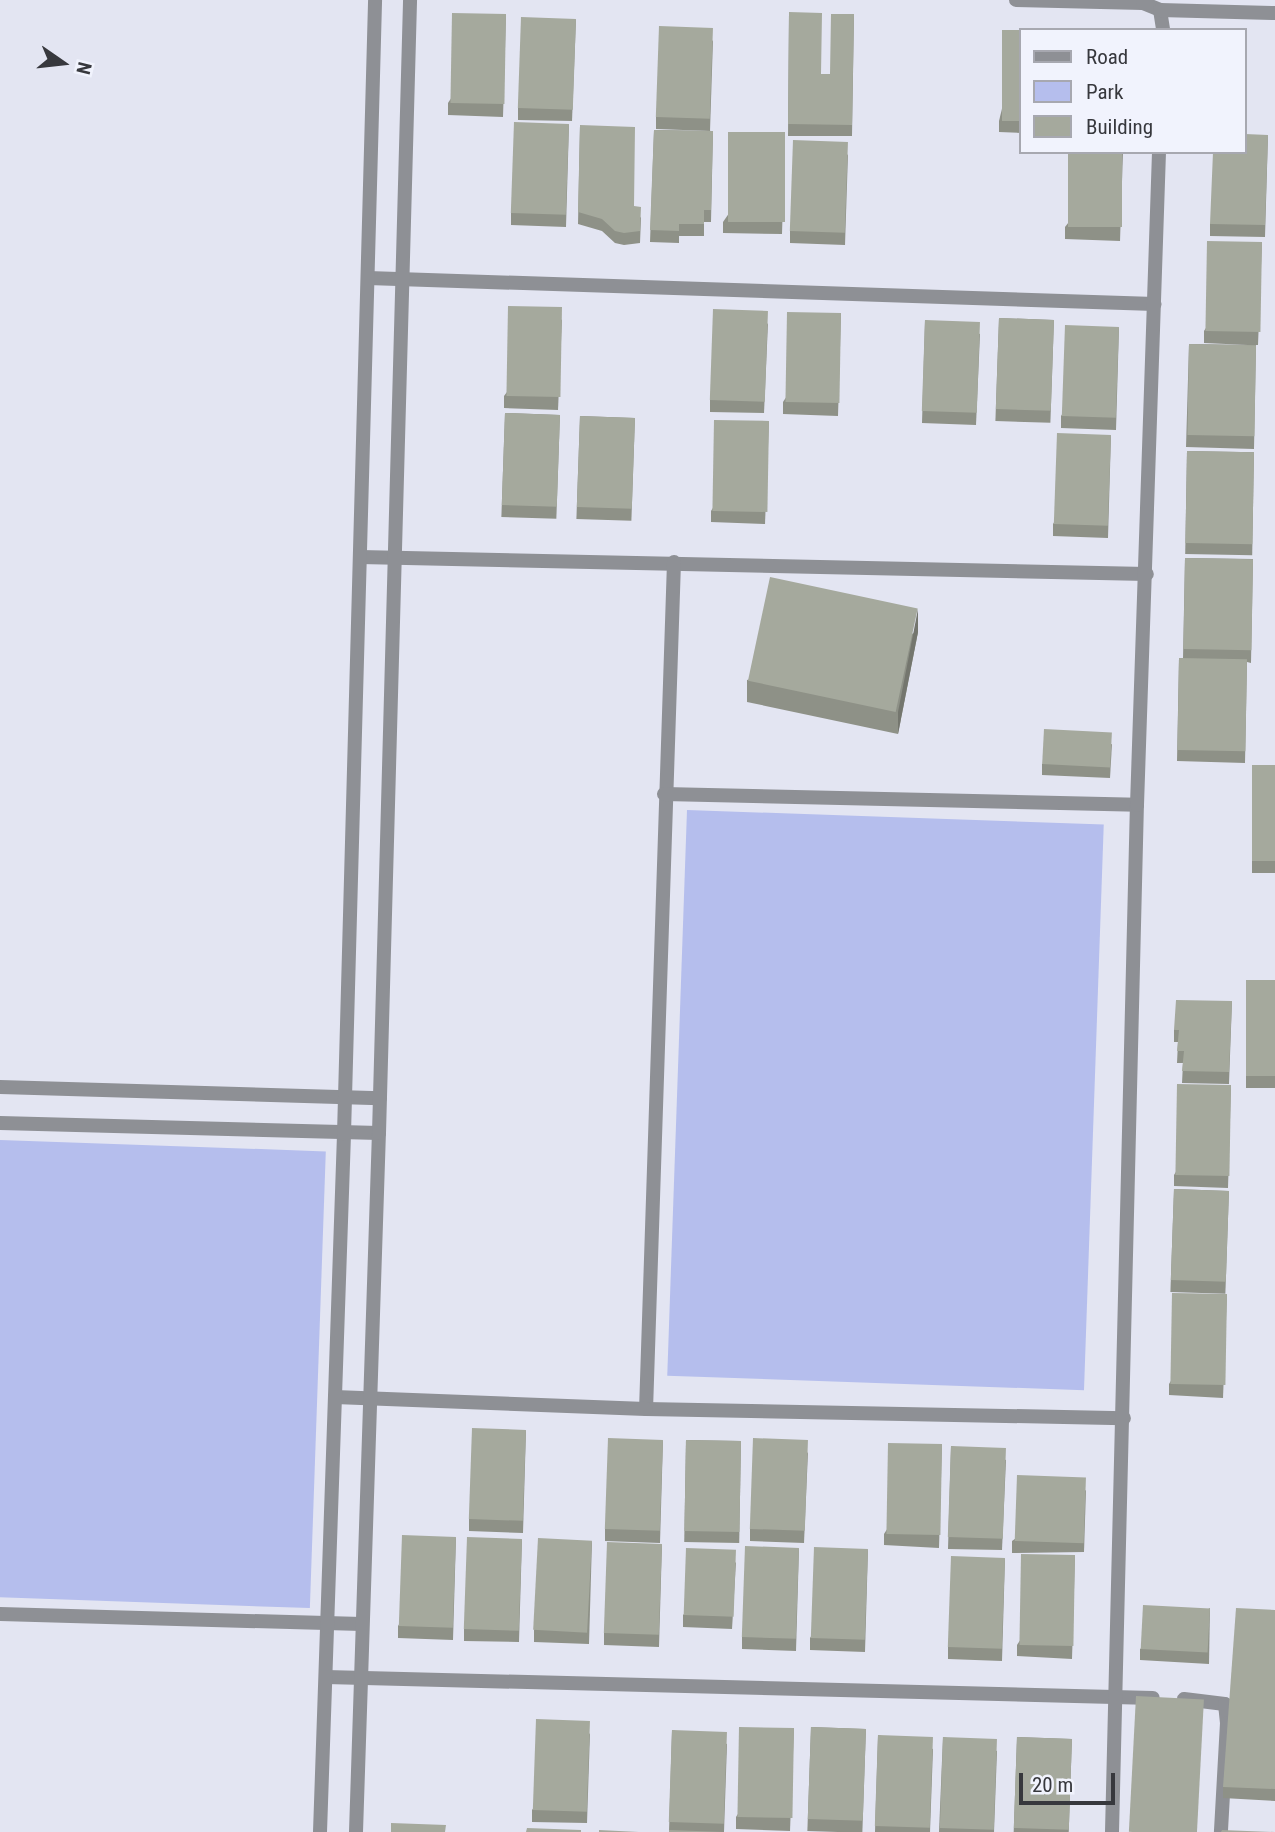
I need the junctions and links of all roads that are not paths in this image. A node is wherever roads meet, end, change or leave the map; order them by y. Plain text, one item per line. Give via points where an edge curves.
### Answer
1 (375, 0) edge
2 (410, 0) edge
3 (1016, 0) edge
4 (1160, 10) junction
5 (1275, 13) edge
6 (1163, 28) edge
7 (1159, 154) edge
8 (368, 278) junction
9 (404, 279) junction
10 (1155, 304) junction
11 (360, 557) junction
12 (395, 557) junction
13 (674, 562) junction
14 (1147, 574) junction
15 (664, 794) junction
16 (1137, 805) junction
17 (0, 1087) edge
18 (380, 1098) junction
19 (345, 1099) junction
20 (0, 1123) edge
21 (380, 1133) junction
22 (344, 1134) junction
23 (335, 1397) junction
24 (370, 1398) junction
25 (646, 1409) junction
26 (1124, 1418) junction
27 (0, 1614) edge
28 (328, 1623) junction
29 (362, 1624) junction
30 (326, 1677) junction
31 (359, 1678) junction
32 (1116, 1698) junction
33 (320, 1832) edge
34 (356, 1832) edge
35 (1112, 1832) edge
36 (1221, 1832) edge

1 - 8 street
2 - 9 street
3 - 4 street via 1143,4
4 - 5 street
4 - 6 street
7 - 10 street
8 - 9 street
8 - 11 street
9 - 10 street
9 - 12 street
10 - 14 street
11 - 12 street
11 - 19 street
12 - 13 street
12 - 18 street
13 - 14 street
13 - 15 street
14 - 16 street
15 - 16 street
15 - 25 street
16 - 26 street
17 - 19 street
18 - 19 street
18 - 21 street
19 - 22 street
20 - 22 street
21 - 22 street
21 - 24 street
22 - 23 street
23 - 24 street
23 - 28 street
24 - 25 street
24 - 29 street
25 - 26 street
26 - 32 street
27 - 28 street
28 - 29 street
28 - 30 street
29 - 31 street
30 - 31 street
30 - 33 street
31 - 32 street
31 - 34 street
32 - 35 street
32 - 36 street via 1225,1703

